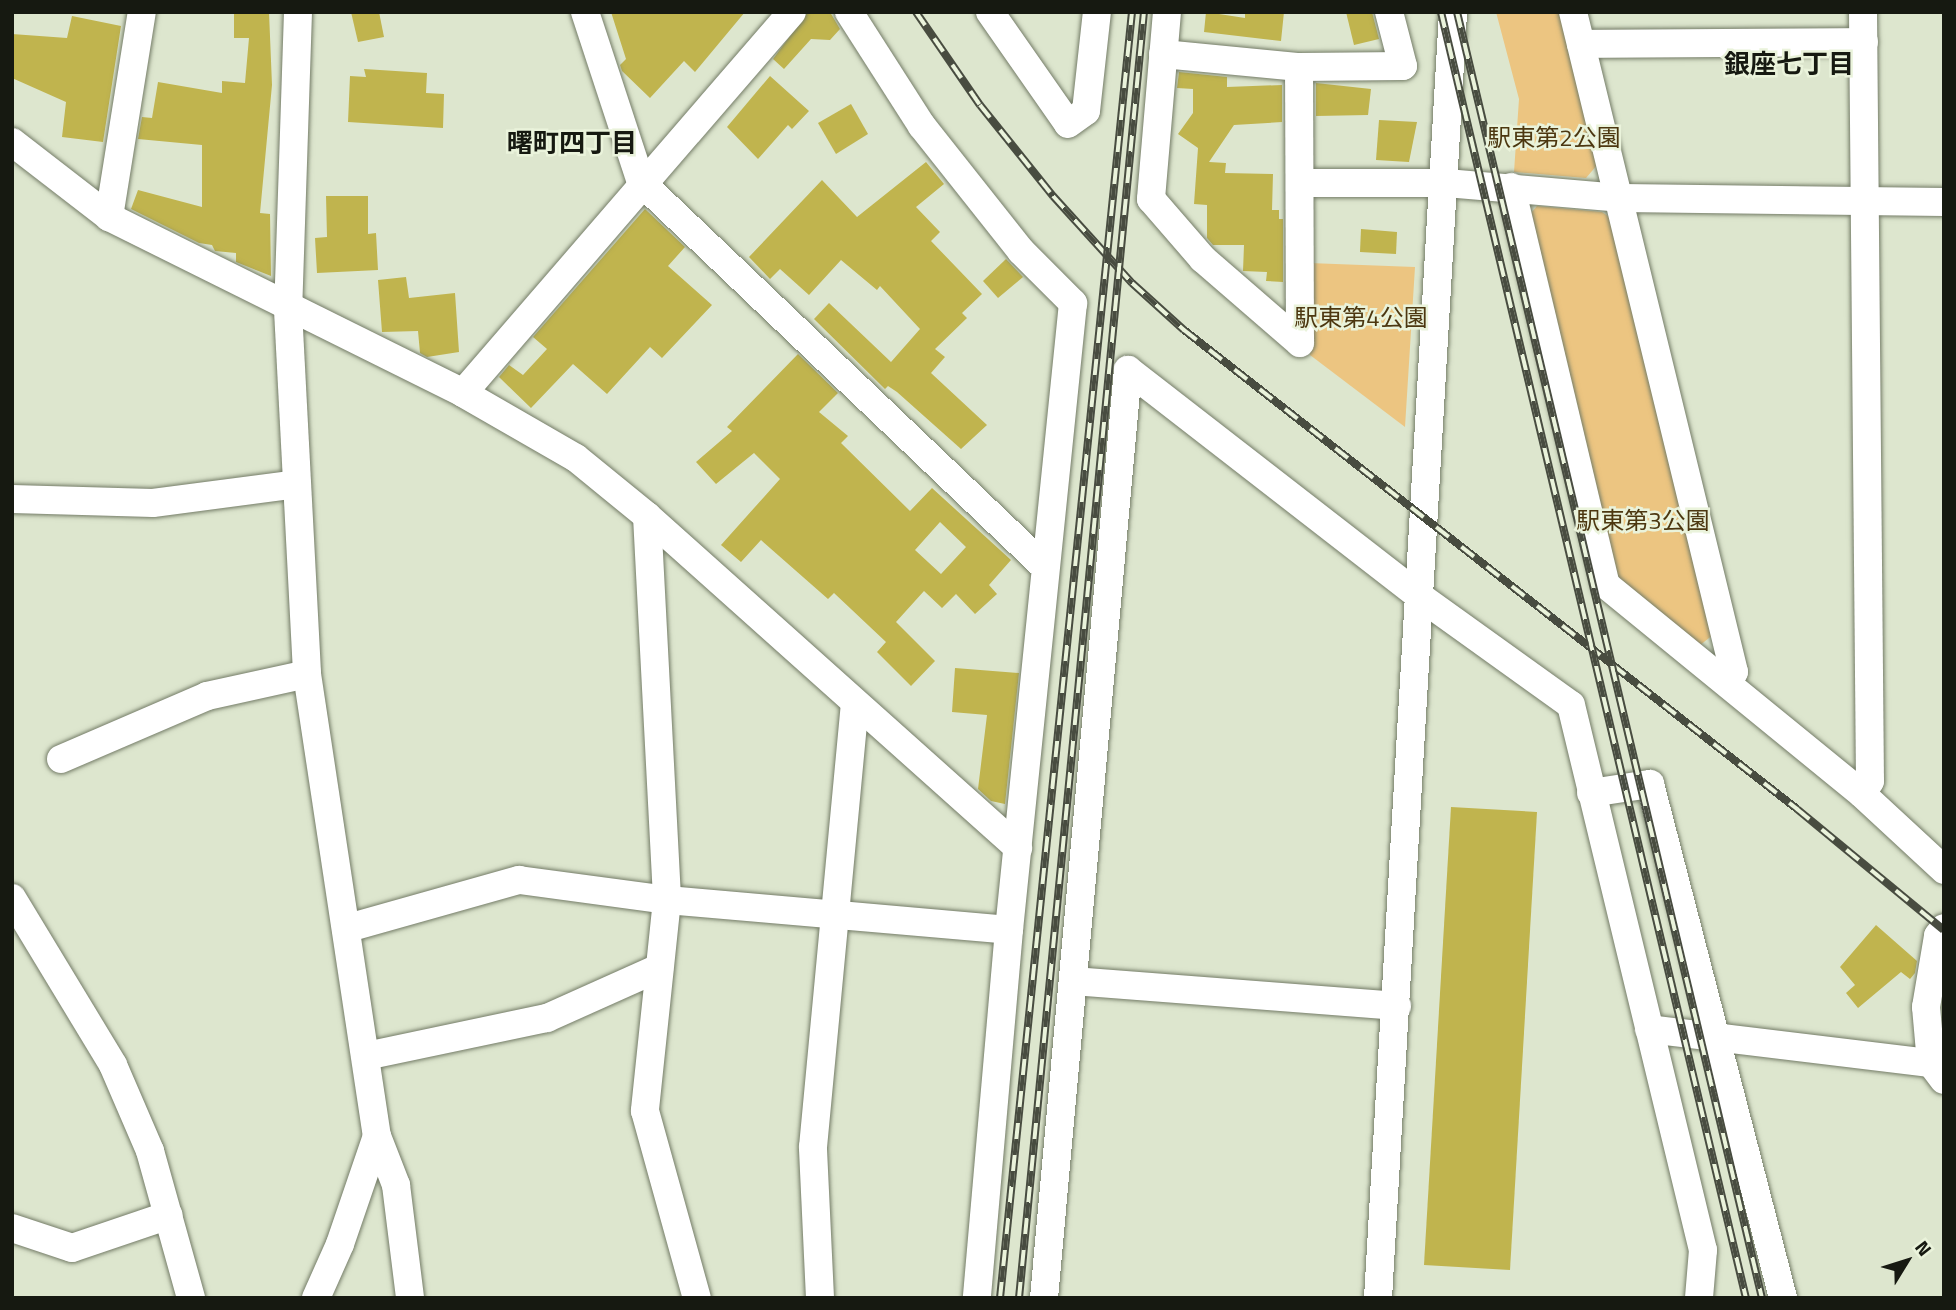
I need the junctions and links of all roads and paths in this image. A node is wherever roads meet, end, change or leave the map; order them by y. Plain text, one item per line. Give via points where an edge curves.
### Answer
1 (142, 12) edge
2 (298, 12) edge
3 (585, 12) edge
4 (792, 12) edge
5 (849, 12) edge
6 (990, 12) edge
7 (1097, 12) edge
8 (1167, 12) edge
9 (1389, 12) edge
10 (1453, 12) edge
11 (1573, 12) edge
12 (1863, 12) edge
13 (1864, 42) junction
14 (1581, 44) junction
15 (1163, 54) junction
16 (1299, 67) junction
17 (12, 142) edge
18 (641, 182) junction
19 (1302, 183) junction
20 (1446, 183) junction
21 (1511, 187) junction
22 (1622, 198) junction
23 (1867, 200) junction
24 (1944, 202) edge
25 (109, 217) junction
26 (288, 310) junction
27 (463, 393) junction
28 (297, 484) junction
29 (12, 499) edge
30 (647, 516) junction
31 (1044, 566) junction
32 (1422, 598) junction
33 (307, 674) junction
34 (1728, 681) junction
35 (855, 704) junction
36 (61, 759) dead end
37 (1591, 793) junction
38 (1862, 794) junction
39 (1018, 848) junction
40 (1944, 870) edge
41 (12, 898) edge
42 (667, 900) junction
43 (835, 914) junction
44 (348, 928) junction
45 (1944, 928) edge
46 (1009, 930) junction
47 (659, 968) junction
48 (1074, 981) junction
49 (1397, 1006) junction
50 (1649, 1029) junction
51 (1717, 1037) junction
52 (366, 1056) junction
53 (1938, 1072) edge
54 (377, 1136) junction
55 (169, 1215) junction
56 (12, 1228) edge
57 (191, 1298) edge
58 (316, 1298) edge
59 (411, 1298) edge
60 (697, 1298) edge
61 (820, 1298) edge
62 (977, 1298) edge
63 (1044, 1298) edge
64 (1378, 1298) edge
65 (1699, 1298) edge
66 (1783, 1298) edge

1 - 25 street
2 - 26 street
3 - 18 street
4 - 18 street
5 - 31 street via 922,126 1020,251 1073,303
6 - 7 street via 1068,124 1086,111
8 - 15 street
9 - 16 street via 1403,66
10 - 20 street
11 - 14 street
12 - 13 street
13 - 14 street
13 - 23 street
14 - 22 street
15 - 16 street
15 - 19 street via 1151,198 1203,259 1300,343
16 - 19 street
17 - 25 street
18 - 27 street
18 - 31 street
19 - 20 street
20 - 21 street
20 - 32 street
21 - 22 street
21 - 34 street via 1606,585
22 - 23 street
22 - 34 street via 1734,672
23 - 24 street
23 - 38 street via 1870,781
25 - 26 street
26 - 27 street
26 - 28 street
27 - 30 street via 576,458
28 - 29 street via 153,503
28 - 33 street
30 - 35 street
30 - 42 street
31 - 39 street
32 - 37 street via 1571,705
32 - 48 street via 1128,370
32 - 49 street
33 - 36 street via 207,696
33 - 44 street
34 - 38 street
35 - 39 street
35 - 43 street
37 - 50 street
37 - 51 street via 1650,784
38 - 40 street
39 - 46 street
41 - 55 street via 113,1065 150,1151
42 - 43 street
42 - 44 street via 519,880
42 - 47 street
43 - 46 street
43 - 61 street via 813,1147
44 - 52 street
45 - 53 street via 1927,984
46 - 62 street
47 - 52 street via 547,1017
47 - 60 street via 645,1111
48 - 49 street
48 - 63 street
49 - 64 street
50 - 51 street
50 - 65 street via 1703,1250
51 - 53 street
51 - 66 street
52 - 54 street
54 - 58 street via 345,1232
54 - 59 street via 396,1185
55 - 56 street via 72,1248
55 - 57 street

